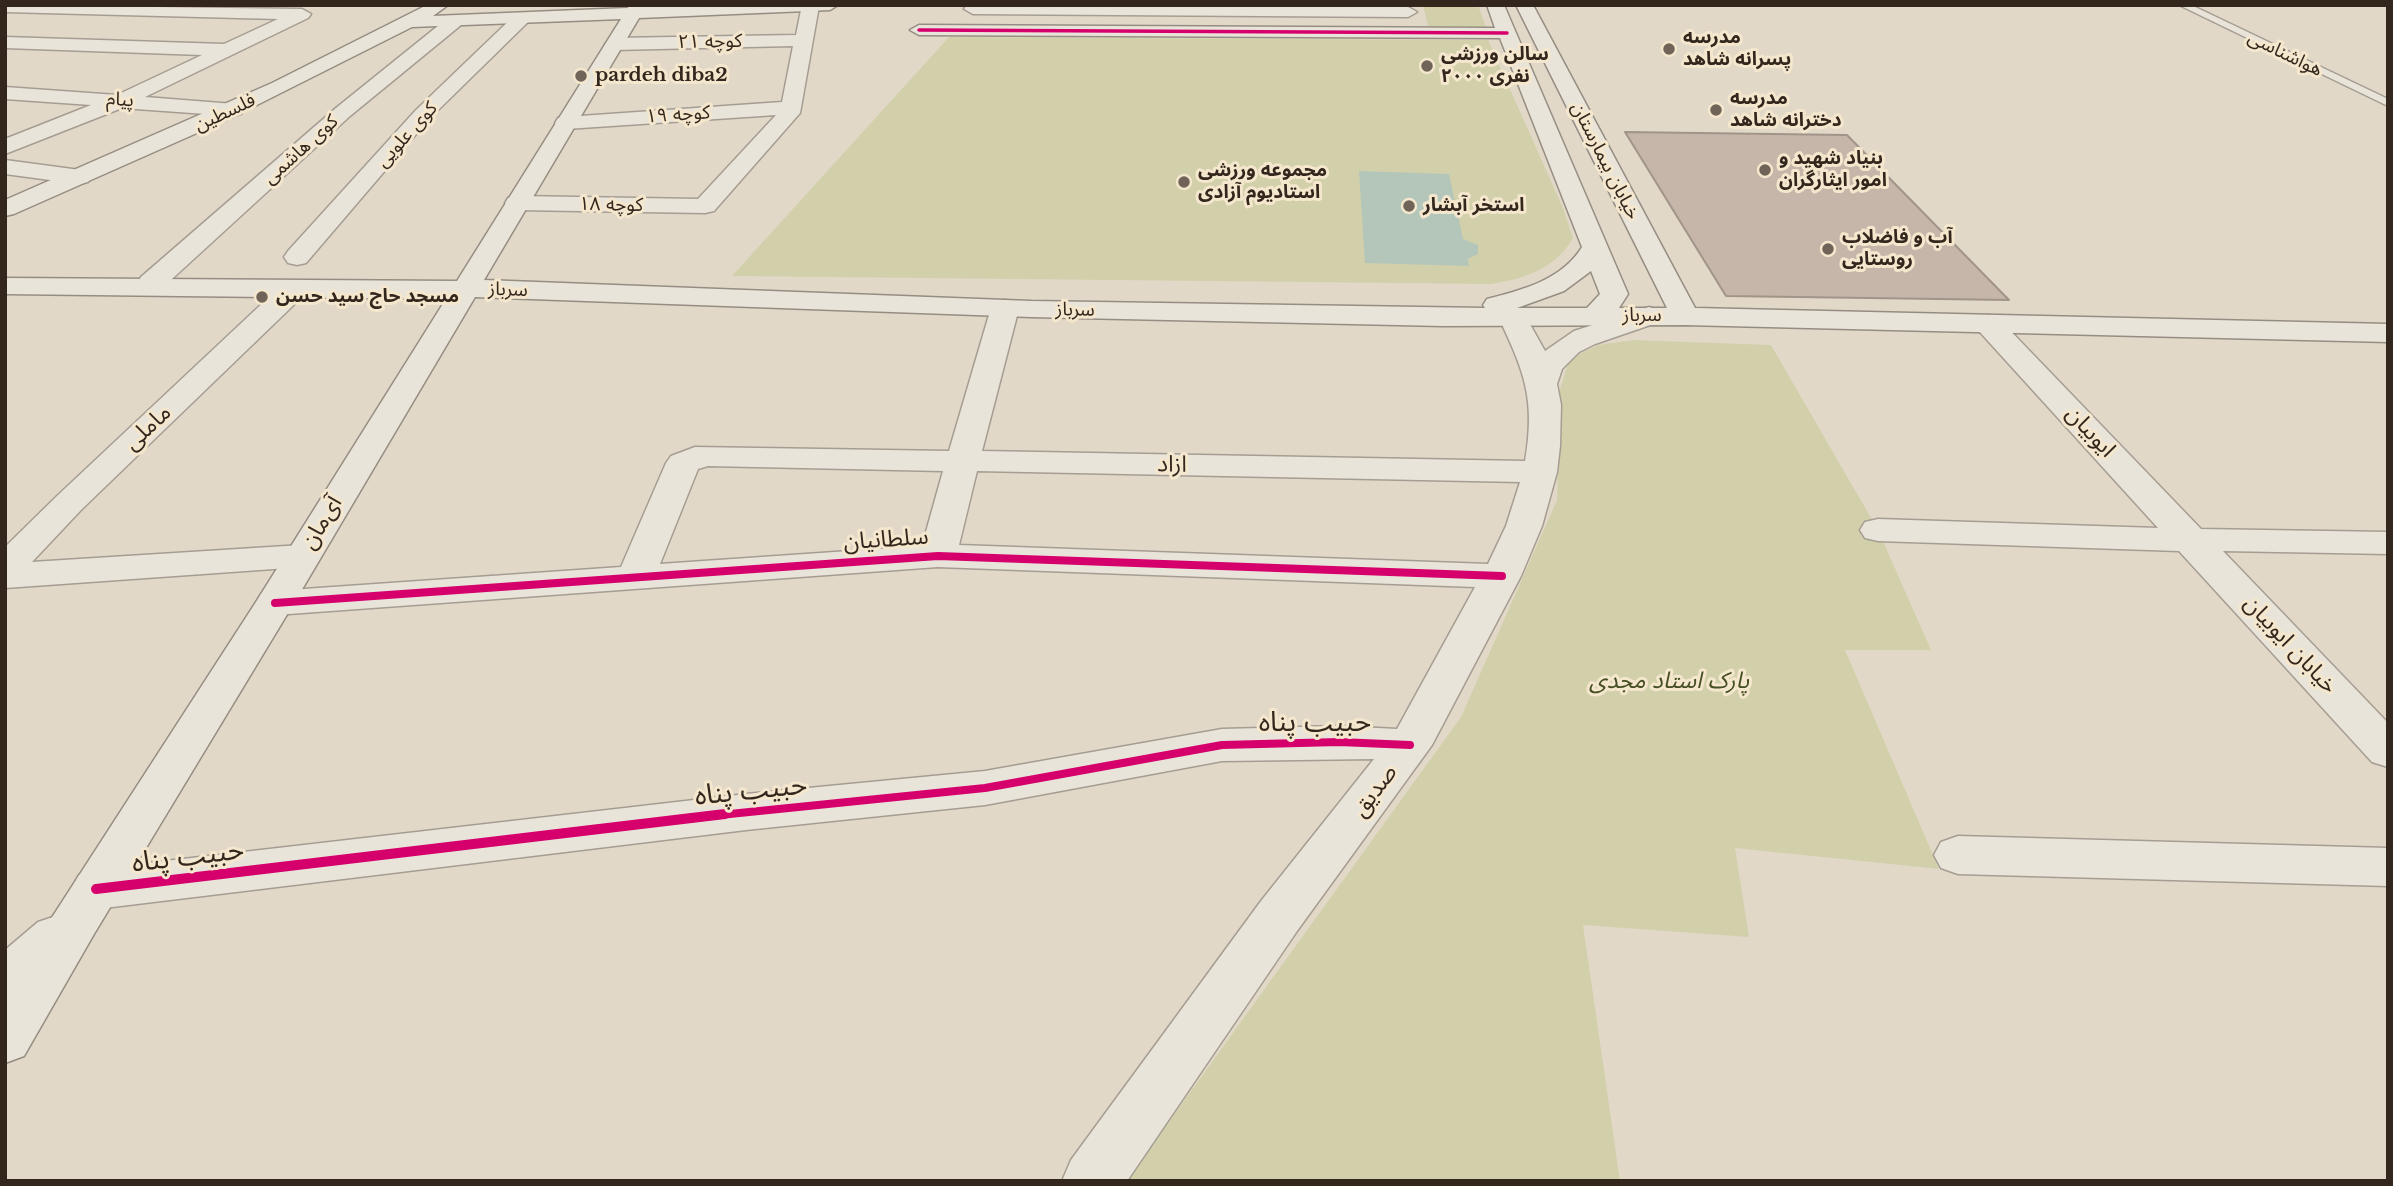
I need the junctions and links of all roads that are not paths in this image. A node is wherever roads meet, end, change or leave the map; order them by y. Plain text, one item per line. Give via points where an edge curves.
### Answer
1 (1495, 5) edge
2 (1524, 5) edge
3 (2183, 5) edge
4 (820, 6) edge
5 (5, 7) edge
6 (976, 7) edge
7 (189, 8) edge
8 (1408, 9) edge
9 (635, 10) edge
10 (447, 13) edge
11 (941, 13) dead end
12 (522, 19) junction
13 (950, 30) junction
14 (1412, 33) junction
15 (1507, 33) junction
16 (805, 40) junction
17 (5, 42) edge
18 (52, 44) junction
19 (614, 44) junction
20 (81, 46) junction
21 (231, 50) junction
22 (5, 58) edge
23 (5, 93) edge
24 (122, 100) junction
25 (2388, 103) edge
26 (1537, 106) junction
27 (1577, 106) junction
28 (791, 108) junction
29 (234, 110) junction
30 (566, 123) junction
31 (5, 147) edge
32 (5, 167) edge
33 (80, 177) junction
34 (517, 203) junction
35 (5, 209) edge
36 (1595, 245) junction
37 (298, 257) dead end
38 (151, 283) junction
39 (5, 284) edge
40 (466, 288) junction
41 (294, 289) junction
42 (1005, 308) junction
43 (1512, 316) junction
44 (1595, 316) junction
45 (1649, 316) junction
46 (1685, 316) junction
47 (1443, 317) junction
48 (1988, 324) junction
49 (2388, 333) edge
50 (1542, 384) junction
51 (963, 461) junction
52 (1540, 472) junction
53 (1878, 530) dead end
54 (2193, 540) junction
55 (2388, 543) edge
56 (302, 556) junction
57 (938, 556) junction
58 (5, 569) edge
59 (5, 576) edge
60 (636, 576) junction
61 (1502, 576) junction
62 (275, 603) junction
63 (1410, 745) junction
64 (2388, 751) edge
65 (1958, 855) dead end
66 (2388, 867) edge
67 (86, 904) junction
68 (5, 982) edge
69 (5, 1039) edge
70 (1092, 1181) edge

1 - 15 street
2 - 27 street, خیابان بیمارستان
3 - 25 lane, هواشناسی
4 - 9 street
4 - 16 street
5 - 7 street
6 - 8 street
6 - 13 street
7 - 20 street
7 - 21 street via 302,14
8 - 14 street
9 - 12 street
9 - 19 street, آی‌مان
10 - 12 street
10 - 29 street, فلسطین via 409,22
10 - 38 street, کوی هاشمی via 344,112
11 - 13 street via 919,30
12 - 37 street, کوی علویی via 423,114
13 - 14 street
14 - 15 street
15 - 26 street
16 - 19 street, کوچه ۲۱
16 - 28 street
17 - 18 street
18 - 20 street
18 - 22 street
19 - 30 street, آی‌مان
20 - 21 street
21 - 24 street
23 - 24 street, پیام
24 - 29 street, پیام
24 - 31 street
26 - 27 street
26 - 36 street
27 - 46 street, خیابان بیمارستان
28 - 30 street, کوچه ۱۹
28 - 34 street, کوچه ۱۸ via 705,206
29 - 33 street, فلسطین
30 - 34 street, آی‌مان
32 - 33 street
33 - 35 street, فلسطین
34 - 40 street, آی‌مان
36 - 44 street via 1614,294
36 - 47 street via 1577,273 1552,286
38 - 39 street
38 - 40 street
39 - 41 street
40 - 41 street
40 - 42 street, سرباز
40 - 56 street, آی‌مان
41 - 58 street, ماملی
42 - 47 street, سرباز
42 - 51 street
43 - 44 street, سرباز
43 - 47 street, سرباز
43 - 50 street, صدیق
44 - 45 street, سرباز
45 - 46 street, سرباز
45 - 50 street via 1563,349 1547,365
46 - 48 street, سرباز
48 - 49 street, سرباز
48 - 54 street, ایوبیان
50 - 52 street, صدیق
51 - 52 street, ازاد
51 - 57 street
51 - 60 street, ازاد via 695,457 683,463
52 - 61 street, صدیق via 1530,513
53 - 54 street
54 - 55 street
54 - 64 street, خیابان ایوبیان
56 - 59 street
56 - 62 street, آی‌مان
57 - 60 street, سلطانیان
57 - 61 street, سلطانیان
60 - 62 street, سلطانیان
61 - 63 street, صدیق
62 - 67 street, آی‌مان
63 - 67 street, حبیب پناه via 1222,745 985,788 746,811
63 - 70 street, صدیق via 1279,916
65 - 66 street
67 - 68 street
67 - 69 street, آی‌مان

